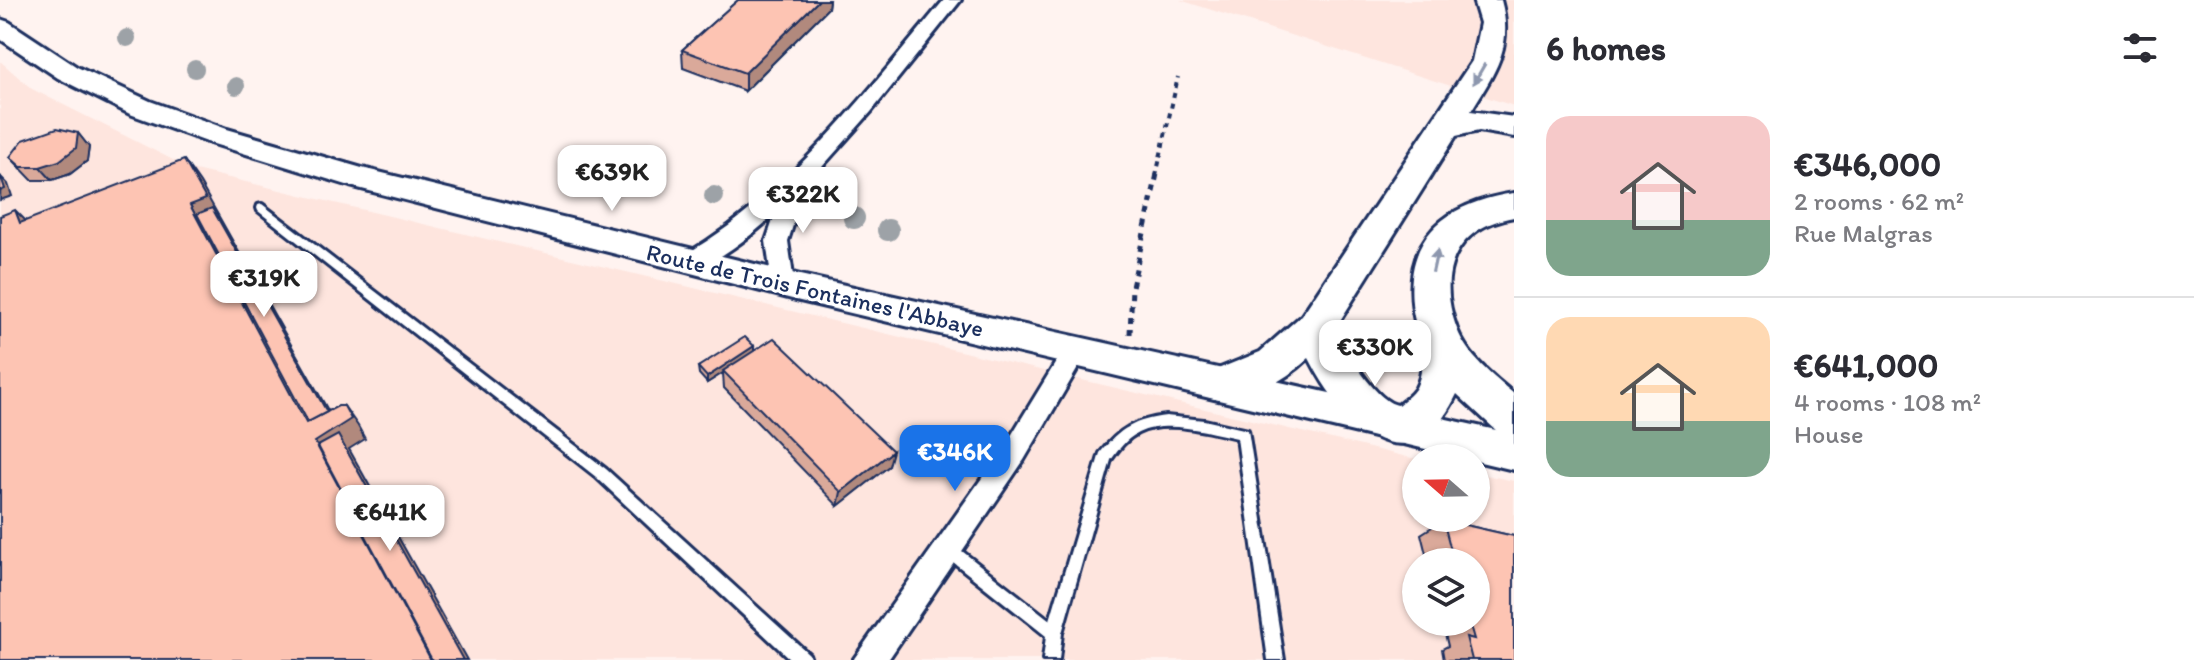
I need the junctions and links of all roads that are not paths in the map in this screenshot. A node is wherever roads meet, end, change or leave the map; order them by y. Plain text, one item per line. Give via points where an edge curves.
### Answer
1 (953, 0) edge
2 (1487, 0) edge
3 (1509, 0) edge
4 (1514, 5) edge
5 (0, 27) edge
6 (1514, 127) edge
7 (1445, 128) junction
8 (796, 184) junction
9 (1514, 205) edge
10 (262, 208) dead end
11 (691, 262) junction
12 (783, 283) junction
13 (1316, 326) junction
14 (1440, 338) junction
15 (1076, 351) junction
16 (1223, 385) junction
17 (1514, 420) edge
18 (1393, 424) junction
19 (1514, 452) edge
20 (948, 549) junction
21 (1054, 633) junction
22 (803, 660) edge
23 (869, 660) edge
24 (1051, 660) edge
25 (1276, 660) edge

1 - 8 street
2 -> 7 main road via 1494,23 1490,52
3 - 4 main road
5 - 11 street, Route de Trois Fontaines l'Abbaye via 62,70 123,102 234,142 381,185
6 - 7 main road via 1465,121
7 - 13 main road
8 - 11 street
8 - 12 street via 777,241
14 -> 9 main road via 1432,304 1439,243 1460,220
10 - 22 lane via 601,473
11 - 12 street, Route de Trois Fontaines l'Abbaye
12 - 15 street, Route de Trois Fontaines l'Abbaye
13 - 16 main road via 1275,364
13 - 18 main road via 1337,374
14 - 17 main road via 1467,378
14 - 18 main road via 1437,391 1424,410
15 - 16 street, Route de Trois Fontaines l'Abbaye
15 - 20 street
16 - 18 street, Route de Trois Fontaines l'Abbaye
18 - 19 street, Route de Trois Fontaines l'Abbaye
20 - 21 lane
20 - 23 street
21 - 24 lane
21 - 25 lane via 1105,457 1115,440 1133,427 1157,422 1195,424 1243,434

